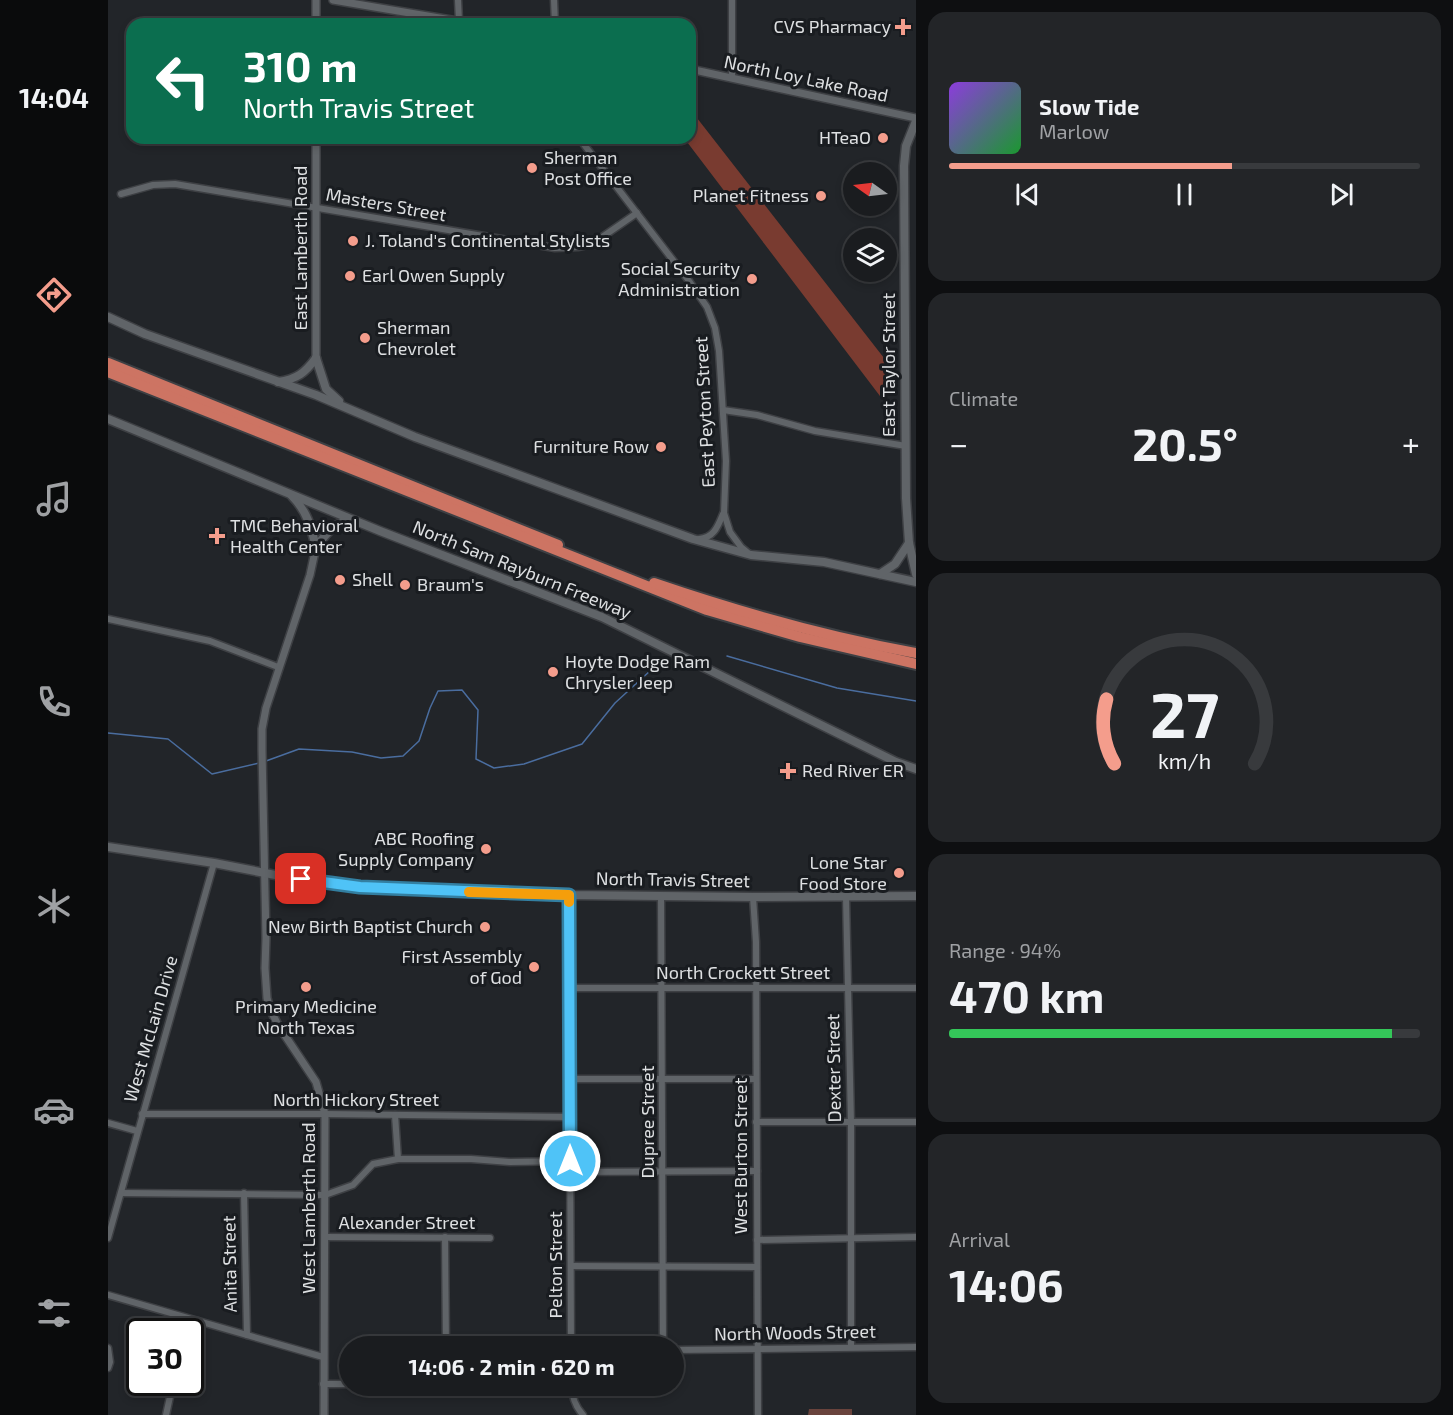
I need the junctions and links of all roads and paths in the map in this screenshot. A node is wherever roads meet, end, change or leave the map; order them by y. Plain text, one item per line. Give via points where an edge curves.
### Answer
1 (316, 0) edge
2 (333, 0) edge
3 (387, 0) edge
4 (458, 0) edge
5 (554, 0) edge
6 (732, 0) edge
7 (386, 9) junction
8 (316, 18) edge
9 (441, 18) edge
10 (459, 18) edge
11 (555, 18) edge
12 (696, 70) edge
13 (732, 78) junction
14 (916, 119) edge
15 (316, 144) edge
16 (584, 144) edge
17 (121, 194) dead end
18 (316, 208) junction
19 (637, 213) junction
20 (108, 317) edge
21 (316, 358) junction
22 (108, 363) edge
23 (108, 372) edge
24 (277, 382) junction
25 (345, 407) junction
26 (723, 410) junction
27 (108, 419) edge
28 (906, 446) junction
29 (285, 490) junction
30 (724, 513) junction
31 (356, 521) junction
32 (693, 539) junction
33 (909, 543) junction
34 (316, 547) junction
35 (751, 555) junction
36 (880, 574) junction
37 (916, 574) edge
38 (916, 582) edge
39 (108, 619) edge
40 (876, 646) junction
41 (916, 648) edge
42 (916, 653) edge
43 (916, 664) edge
44 (278, 667) junction
45 (916, 769) edge
46 (108, 847) edge
47 (214, 863) junction
48 (265, 872) junction
49 (569, 895) junction
50 (661, 896) junction
51 (916, 896) edge
52 (753, 897) junction
53 (846, 897) junction
54 (848, 987) junction
55 (916, 987) edge
56 (570, 988) junction
57 (662, 988) junction
58 (756, 988) junction
59 (570, 1079) junction
60 (756, 1079) junction
61 (663, 1080) junction
62 (142, 1114) junction
63 (325, 1114) junction
64 (395, 1115) junction
65 (570, 1117) junction
66 (756, 1122) junction
67 (916, 1122) edge
68 (108, 1123) edge
69 (851, 1123) junction
70 (137, 1131) junction
71 (398, 1159) junction
72 (570, 1161) junction
73 (757, 1171) junction
74 (570, 1172) junction
75 (663, 1172) junction
76 (121, 1193) junction
77 (244, 1193) junction
78 (325, 1195) junction
79 (325, 1237) junction
80 (445, 1237) junction
81 (916, 1237) edge
82 (108, 1238) edge
83 (490, 1238) dead end
84 (850, 1238) junction
85 (757, 1240) junction
86 (571, 1266) junction
87 (663, 1266) junction
88 (757, 1267) junction
89 (108, 1295) edge
90 (185, 1318) edge
91 (204, 1323) edge
92 (247, 1335) junction
93 (446, 1336) edge
94 (571, 1336) edge
95 (663, 1336) edge
96 (851, 1347) junction
97 (916, 1347) edge
98 (108, 1348) edge
99 (757, 1348) junction
100 (684, 1350) edge
101 (323, 1357) junction
102 (108, 1368) edge
103 (323, 1384) junction
104 (339, 1384) edge
105 (170, 1396) edge
106 (572, 1396) edge
107 (166, 1415) edge
108 (324, 1415) edge
109 (583, 1415) edge
110 (758, 1415) edge

1 - 8 street
2 - 7 street
3 - 7 street
4 - 10 street
5 - 11 street
6 - 13 street
7 - 9 street
12 - 13 street, North Loy Lake Road
13 - 14 street, North Loy Lake Road
14 - 28 main road, East Taylor Street via 906,146 904,166
15 - 18 street, East Lamberth Road
16 - 19 street, East Peyton Street
17 - 18 street, Masters Street via 153,185 175,184
18 - 19 street, Masters Street via 555,248 592,244
18 - 21 street, East Lamberth Road
19 - 26 street, East Peyton Street via 707,307 716,328
20 - 24 main road
21 - 24 main road via 302,375
21 - 25 main road via 326,389
22 - 40 highway, North Sam Rayburn Freeway via 634,576 698,598
23 - 43 highway, North Sam Rayburn Freeway via 707,610
24 - 25 main road
25 - 32 main road via 415,437
26 - 28 street
26 - 30 street, East Peyton Street
27 - 29 main road, North Sam Rayburn Freeway
28 - 33 main road, East Taylor Street
29 - 31 main road, North Sam Rayburn Freeway
29 - 34 main road via 304,509
30 - 32 street, East Peyton Street via 712,535
30 - 35 street, East Peyton Street via 726,527
31 - 34 main road via 343,521 333,527
31 - 45 main road, North Sam Rayburn Freeway via 602,617
32 - 35 main road
33 - 36 main road via 895,564
33 - 37 main road, East Taylor Street
34 - 44 street
35 - 36 main road via 824,562
36 - 38 main road
39 - 44 street via 210,641
40 - 41 highway
40 - 42 highway, North Sam Rayburn Freeway
44 - 48 street via 266,708 262,750
46 - 47 main road, North Travis Street
47 - 48 main road, North Travis Street
47 - 62 street, West McLain Drive
48 - 49 main road, North Travis Street via 360,887
48 - 63 street, West Lamberth Road via 267,999 274,1018 316,1082
49 - 50 main road, North Travis Street
49 - 56 street, Pelton Street
50 - 52 main road, North Travis Street
50 - 57 street, Dupree Street
51 - 53 main road, North Travis Street
52 - 53 main road, North Travis Street
52 - 58 street, West Burton Street
53 - 54 street, Dexter Street
54 - 55 street, North Crockett Street
54 - 58 street, North Crockett Street
54 - 69 street, Dexter Street
56 - 57 street, North Crockett Street
56 - 59 street, Pelton Street
57 - 58 street, North Crockett Street
57 - 61 street, Dupree Street
58 - 60 street, West Burton Street
59 - 61 street
59 - 65 street, Pelton Street
60 - 61 street
60 - 66 street, West Burton Street
61 - 75 street, Dupree Street
62 - 63 street, North Hickory Street
62 - 70 street, West McLain Drive
63 - 64 street, North Hickory Street
63 - 78 street, West Lamberth Road
64 - 65 street, North Hickory Street
64 - 71 street
65 - 72 street, Pelton Street
66 - 69 street
66 - 73 street, West Burton Street
67 - 69 street
68 - 70 street
69 - 84 street, Dexter Street
70 - 76 street, West McLain Drive
71 - 72 street
71 - 78 street via 373,1164 353,1185
72 - 74 street, Pelton Street
73 - 75 street
73 - 85 street, West Burton Street
74 - 75 street
74 - 86 street, Pelton Street
75 - 87 street, Dupree Street
76 - 77 street
76 - 82 street, West McLain Drive
77 - 78 street
77 - 92 street, Anita Street
78 - 79 street, West Lamberth Road
79 - 80 street, Alexander Street
79 - 101 street, West Lamberth Road
80 - 83 street, Alexander Street
80 - 93 street
81 - 84 street
84 - 85 street
84 - 96 street, Dexter Street
85 - 88 street, West Burton Street
86 - 87 street
86 - 94 street, Pelton Street
87 - 88 street
87 - 95 street, Dupree Street
88 - 99 street, West Burton Street
89 - 90 street
91 - 92 street
92 - 101 street
96 - 97 street, North Woods Street
96 - 99 street, North Woods Street
98 - 102 street
99 - 100 street, North Woods Street
99 - 110 street, West Burton Street
101 - 103 street, West Lamberth Road
103 - 104 street
103 - 108 street, West Lamberth Road
105 - 107 street
106 - 109 street

